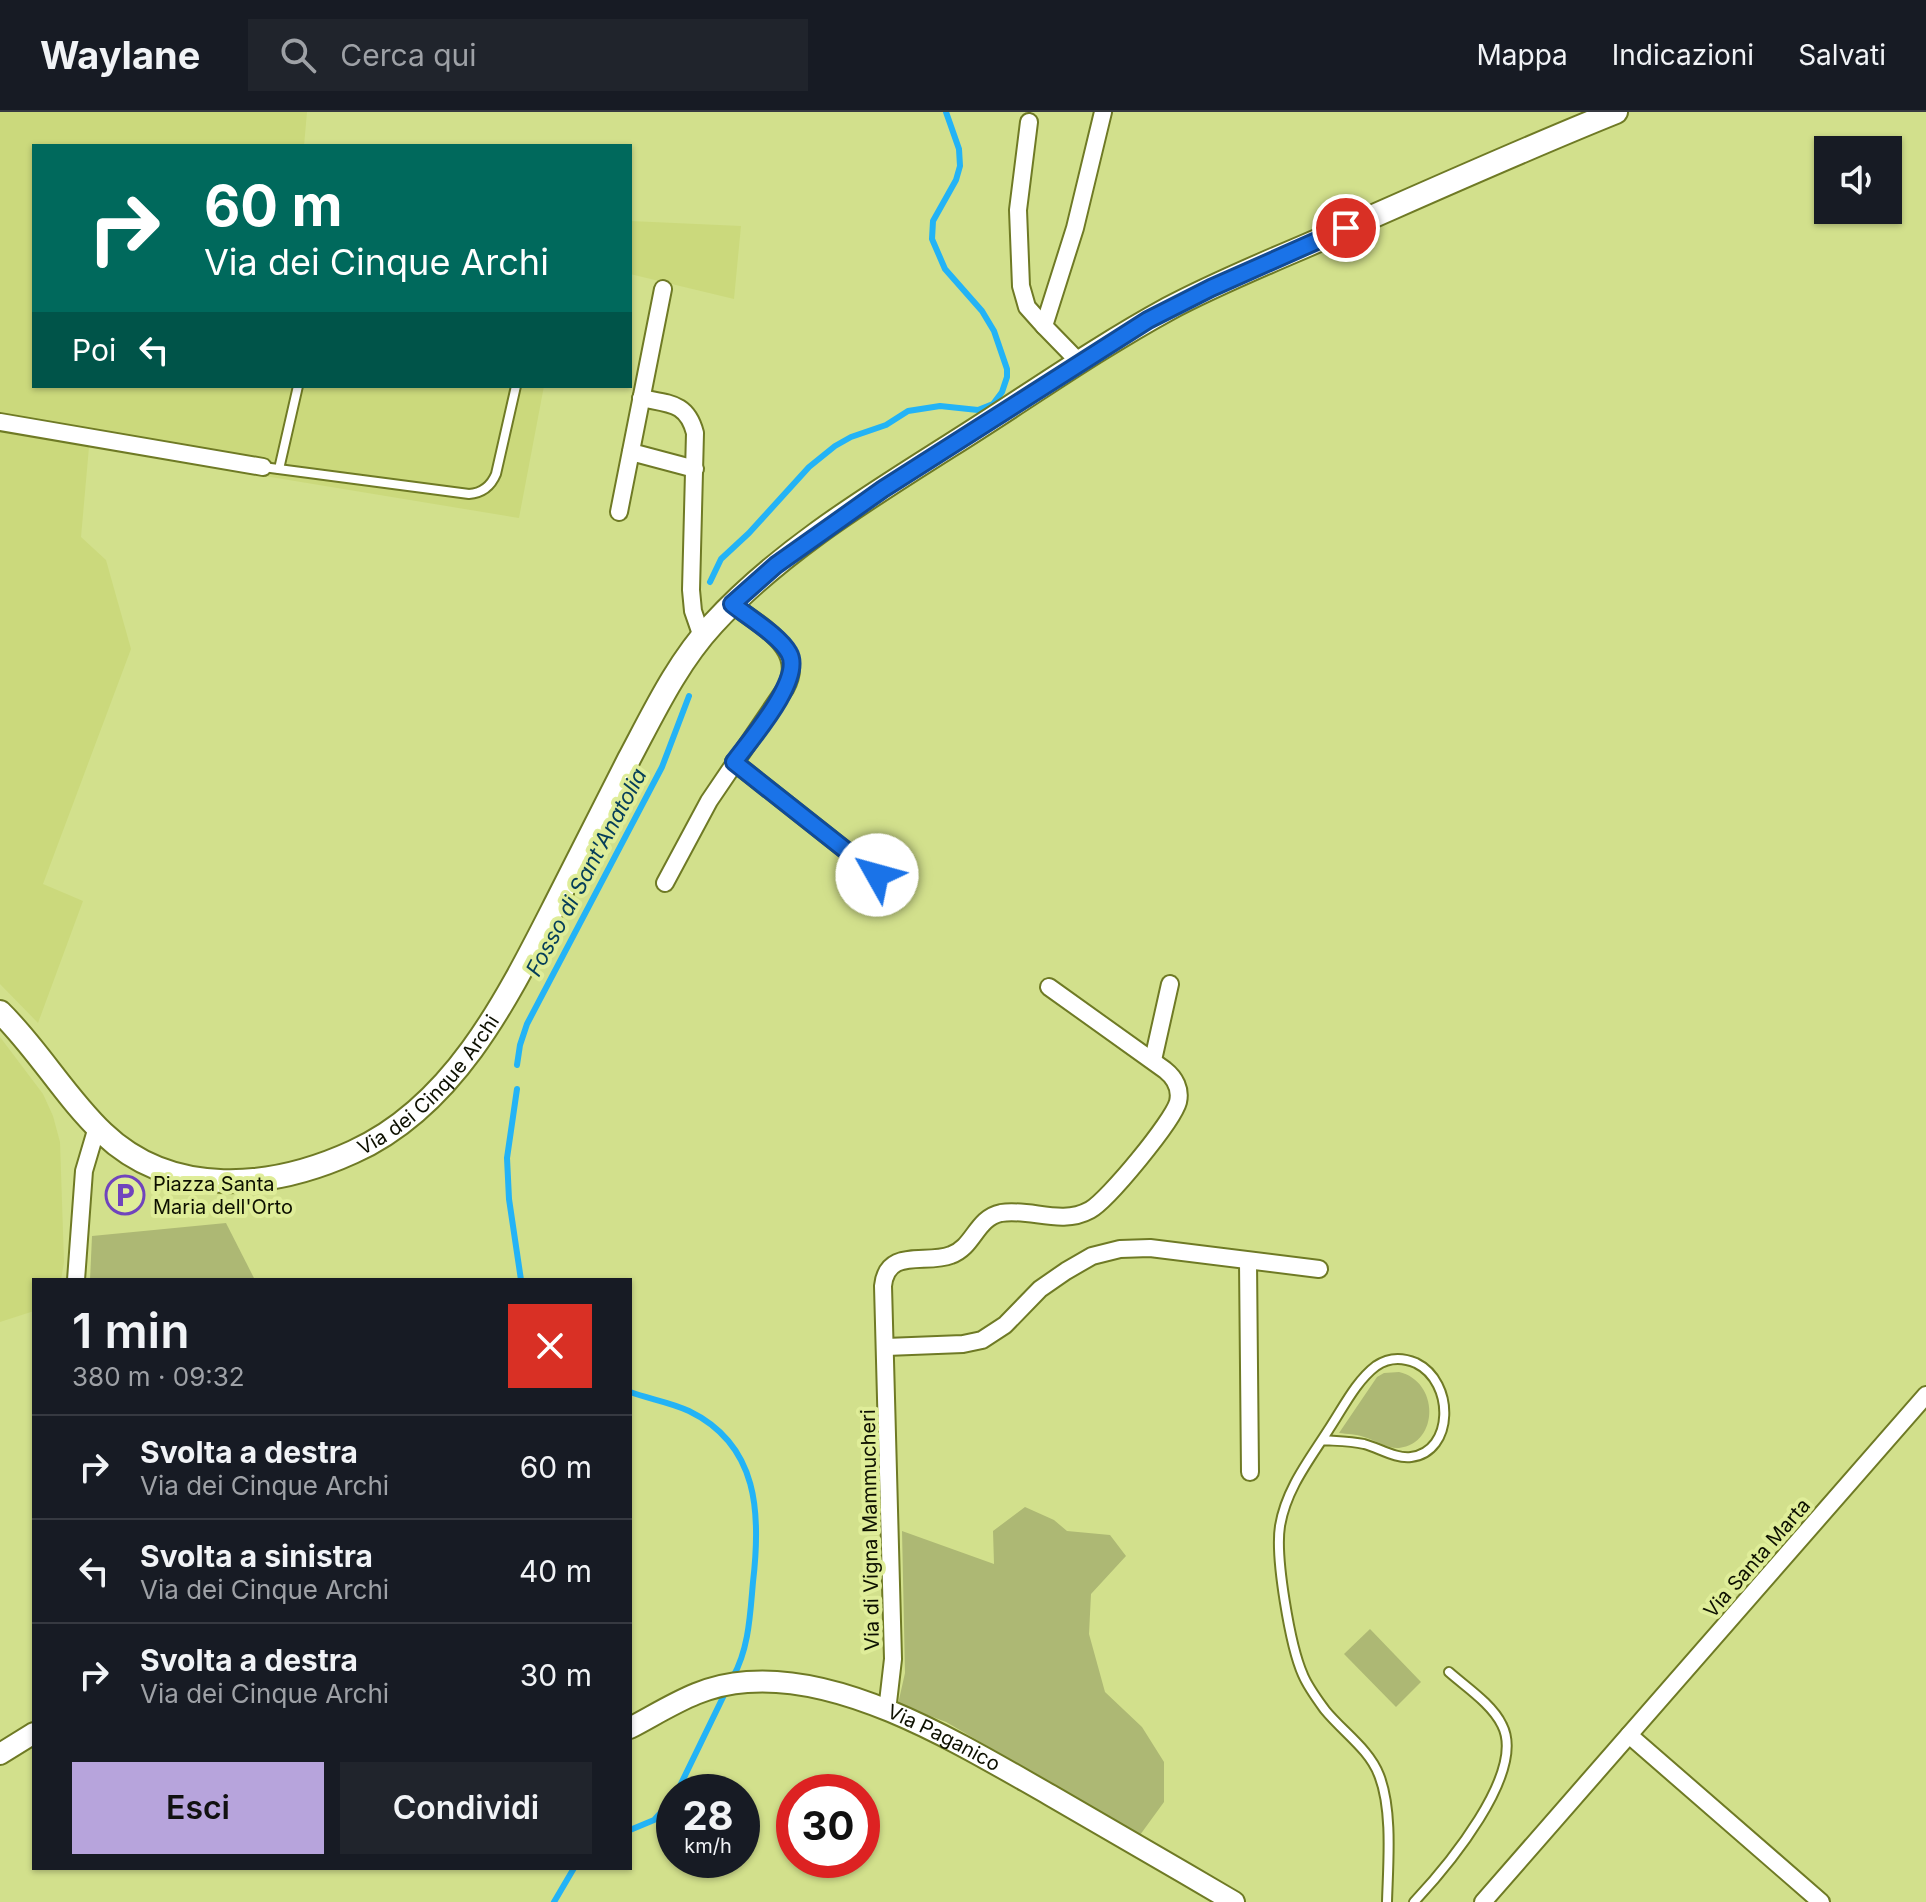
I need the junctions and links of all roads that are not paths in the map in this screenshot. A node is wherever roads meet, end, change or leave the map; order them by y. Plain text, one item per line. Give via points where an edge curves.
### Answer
1 (1103, 112) edge
2 (1616, 112) edge
3 (1029, 122) dead end
4 (663, 289) dead end
5 (1044, 326) junction
6 (1080, 363) junction
7 (297, 388) edge
8 (516, 388) edge
9 (641, 398) junction
10 (0, 422) edge
11 (631, 452) junction
12 (271, 468) junction
13 (695, 469) junction
14 (619, 512) dead end
15 (732, 604) junction
16 (702, 637) junction
17 (734, 762) junction
18 (877, 875) dead end
19 (665, 883) dead end
20 (1170, 984) dead end
21 (1049, 987) dead end
22 (0, 1012) edge
23 (1153, 1060) junction
24 (97, 1127) junction
25 (1248, 1261) junction
26 (1319, 1269) dead end
27 (76, 1278) edge
28 (886, 1347) junction
29 (1922, 1406) edge
30 (1322, 1440) junction
31 (1250, 1472) dead end
32 (1449, 1672) dead end
33 (887, 1711) junction
34 (632, 1727) edge
35 (32, 1734) edge
36 (1629, 1735) junction
37 (0, 1754) edge
38 (1234, 1902) edge
39 (1387, 1902) edge
40 (1414, 1902) edge
41 (1483, 1902) edge
42 (1821, 1902) edge

1 - 5 street
2 - 6 main road, Via dei Cinque Archi via 1196,295
3 - 5 street via 1018,210 1021,286 1027,307
4 - 9 street
5 - 6 street
6 - 15 main road, Via dei Cinque Archi via 883,489 776,565
7 - 12 lane
8 - 12 lane via 496,474 480,492
9 - 11 street
9 - 13 street via 676,405 688,415 696,439
10 - 12 street
11 - 13 street
11 - 14 street
13 - 16 street via 691,590
15 - 16 main road, Via dei Cinque Archi
15 - 17 street via 786,649 793,666 785,689
16 - 24 main road, Via dei Cinque Archi via 663,694 502,1003 459,1066 411,1116 332,1161 232,1182 193,1180 159,1170
17 - 18 street
17 - 19 street
20 - 23 street
21 - 23 street, Via di Vigna Mammucheri
22 - 24 main road, Via dei Cinque Archi
23 - 28 street, Via di Vigna Mammucheri via 1174,1079 1177,1104 1114,1189 1089,1211 1074,1216 995,1214 956,1254 894,1263 883,1281
24 - 27 street via 84,1171
25 - 26 street
25 - 28 street via 1140,1247 1111,1251 1066,1271 982,1340
25 - 31 street
28 - 33 street, Via di Vigna Mammucheri via 893,1659
29 - 36 street, Via Santa Marta
30 - 30 lane via 1366,1375 1384,1361 1401,1358 1422,1366 1443,1393 1443,1425 1419,1455 1403,1457 1363,1444
30 - 39 lane via 1285,1505 1280,1566 1302,1674 1379,1776 1386,1811
32 - 40 lane via 1502,1723 1505,1755 1476,1825
33 - 34 street, Via Paganico via 829,1691 766,1681 691,1694
33 - 38 street, Via Paganico via 971,1750
35 - 37 street
36 - 41 street, Via Santa Marta
36 - 42 street

